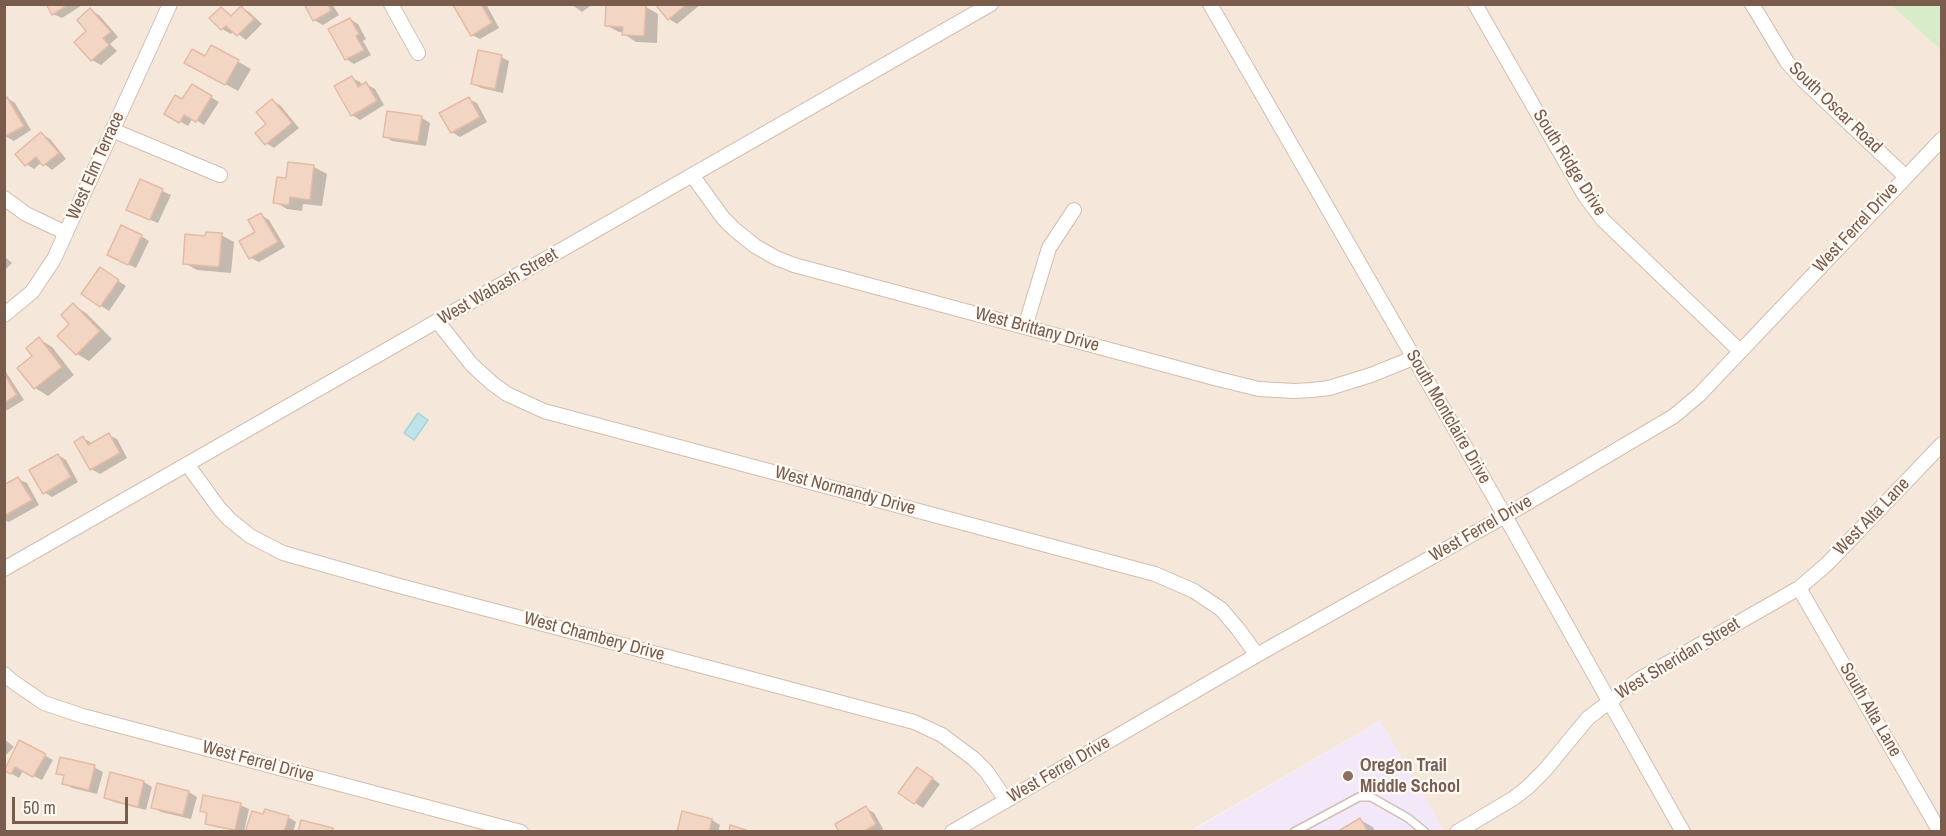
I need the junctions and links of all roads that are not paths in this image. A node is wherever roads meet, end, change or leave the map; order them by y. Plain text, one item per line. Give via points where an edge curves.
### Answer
1 (391, 4) edge
2 (991, 4) edge
3 (1210, 4) edge
4 (1475, 4) edge
5 (1752, 4) edge
6 (163, 7) edge
7 (418, 53) dead end
8 (112, 130) junction
9 (1941, 139) edge
10 (693, 175) junction
11 (220, 176) dead end
12 (1905, 176) junction
13 (4, 198) edge
14 (1074, 210) dead end
15 (66, 233) junction
16 (4, 315) edge
17 (437, 321) junction
18 (1025, 327) junction
19 (1740, 351) junction
20 (1413, 358) junction
21 (1941, 444) edge
22 (187, 465) junction
23 (1505, 516) junction
24 (4, 569) edge
25 (1799, 588) junction
26 (1257, 655) junction
27 (4, 674) edge
28 (1608, 701) junction
29 (1006, 800) junction
30 (521, 831) edge
31 (952, 831) edge
32 (1294, 831) edge
33 (1425, 831) edge
34 (1456, 831) edge
35 (1683, 831) edge
36 (1940, 831) edge

1 - 7 street
2 - 10 street, West Wabash Street
3 - 20 street, South Montclaire Drive
4 - 19 street, South Ridge Drive via 1585,196 1604,220
5 - 12 street, South Oscar Road via 1787,62 1803,80
6 - 8 street, West Elm Terrace
8 - 11 street
8 - 15 street, West Elm Terrace
9 - 12 street, West Ferrel Drive
10 - 17 street, West Wabash Street
10 - 18 street, West Brittany Drive via 723,219 776,258
12 - 19 street, West Ferrel Drive
13 - 15 street via 26,214
14 - 18 street via 1049,248
15 - 16 street, West Elm Terrace via 32,292
17 - 22 street, West Wabash Street
17 - 26 street, West Normandy Drive via 472,365 493,384 544,411 1155,574 1214,604
18 - 20 street, West Brittany Drive via 1276,391 1329,388
19 - 23 street, West Ferrel Drive via 1674,416
20 - 23 street, South Montclaire Drive
21 - 25 street, West Alta Lane via 1827,564
22 - 24 street, West Wabash Street
22 - 29 street, West Chambery Drive via 229,519 250,536 284,553 914,722 942,735 974,759
23 - 26 street, West Ferrel Drive
23 - 28 street, South Montclaire Drive
25 - 28 street, West Sheridan Street
25 - 36 street, South Alta Lane
26 - 29 street, West Ferrel Drive
27 - 30 street, West Ferrel Drive via 44,703 83,716
28 - 34 street, West Sheridan Street via 1588,718 1528,787
28 - 35 street, South Montclaire Drive
29 - 31 street, West Ferrel Drive
32 - 33 lane via 1359,797 1371,797

